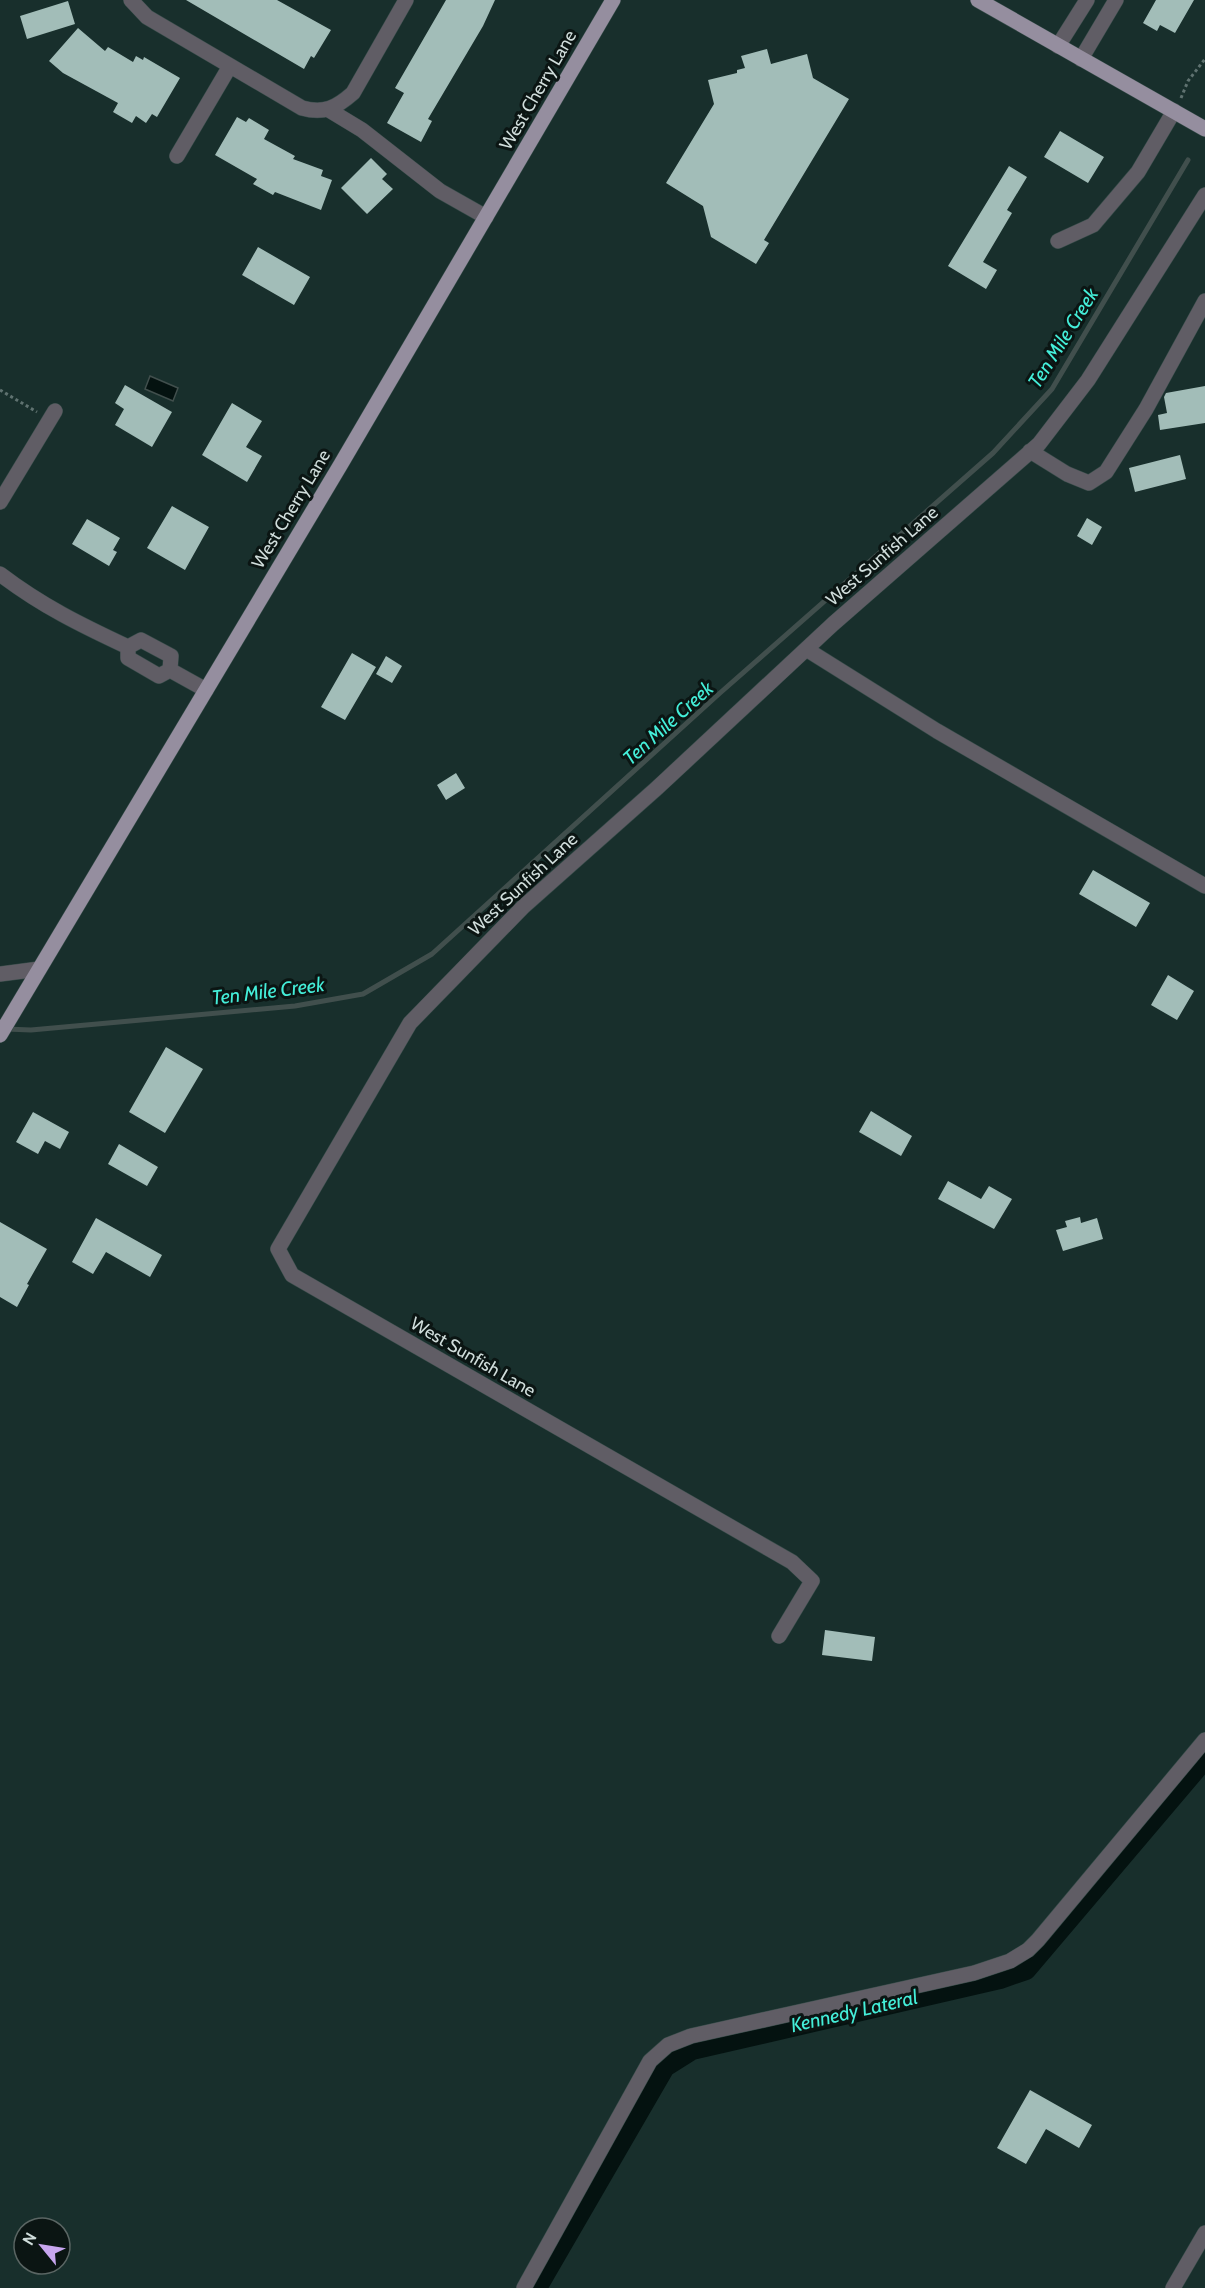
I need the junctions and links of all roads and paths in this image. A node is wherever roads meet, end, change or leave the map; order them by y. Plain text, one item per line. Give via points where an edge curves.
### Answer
1 (131, 0) edge
2 (406, 0) edge
3 (613, 0) edge
4 (978, 0) edge
5 (1087, 0) edge
6 (1116, 0) edge
7 (1058, 46) junction
8 (1081, 59) junction
9 (1205, 59) edge
10 (230, 66) junction
11 (329, 110) junction
12 (1174, 111) junction
13 (1205, 129) edge
14 (177, 156) dead end
15 (1205, 195) edge
16 (486, 217) junction
17 (1058, 242) dead end
18 (1205, 301) edge
19 (0, 390) edge
20 (55, 411) dead end
21 (39, 413) dead end
22 (1030, 451) junction
23 (0, 502) edge
24 (0, 574) edge
25 (128, 647) junction
26 (806, 649) junction
27 (170, 670) junction
28 (206, 690) junction
29 (1205, 886) edge
30 (39, 969) junction
31 (0, 974) edge
32 (0, 1035) edge
33 (779, 1636) dead end
34 (1205, 1740) edge
35 (1205, 2233) edge
36 (524, 2288) edge
37 (1173, 2288) edge

1 - 10 street via 147,17
2 - 11 street via 352,93
3 - 16 main road, West Cherry Lane
4 - 7 main road
5 - 7 street
6 - 8 street
7 - 8 main road
8 - 12 main road
9 - 12 path via 1188,81
10 - 11 street via 302,108 315,112
10 - 14 street
11 - 16 street via 363,130 441,191
12 - 13 main road
12 - 17 street via 1138,172 1093,225
15 - 22 street, West Sunfish Lane via 1088,380
16 - 28 main road, West Cherry Lane
18 - 22 street via 1146,409 1106,472 1089,483
19 - 21 path
20 - 23 street
22 - 26 street, West Sunfish Lane
24 - 25 street via 67,619
25 - 27 street via 128,658 159,676
25 - 27 street via 141,640 171,656
26 - 29 street
26 - 33 street, West Sunfish Lane via 657,789 523,907 410,1023 278,1249 292,1275 792,1562 812,1581
27 - 28 street
28 - 30 main road, West Cherry Lane
30 - 31 street
30 - 32 main road, West Cherry Lane
34 - 36 street via 1062,1913 1028,1950 1010,1961 974,1973 691,2037 658,2052 636,2084
35 - 37 street

